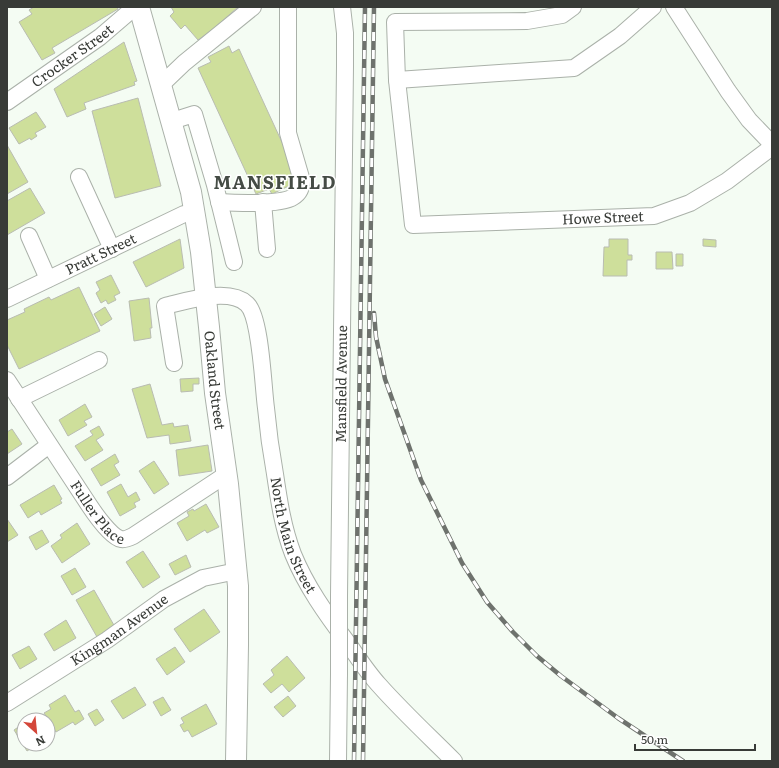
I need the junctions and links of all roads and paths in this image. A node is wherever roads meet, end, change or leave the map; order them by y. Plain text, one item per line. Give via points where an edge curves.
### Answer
1 (136, 7) edge
2 (139, 7) edge
3 (253, 7) edge
4 (288, 7) edge
5 (342, 7) edge
6 (573, 7) edge
7 (653, 7) edge
8 (674, 7) edge
9 (397, 80) junction
10 (161, 85) junction
11 (7, 102) edge
12 (172, 121) junction
13 (772, 146) edge
14 (79, 177) dead end
15 (215, 185) junction
16 (192, 192) junction
17 (220, 202) junction
18 (263, 202) junction
19 (194, 212) junction
20 (29, 236) dead end
21 (112, 249) junction
22 (267, 249) dead end
23 (234, 262) dead end
24 (48, 279) junction
25 (205, 297) junction
26 (7, 299) edge
27 (99, 360) dead end
28 (174, 363) dead end
29 (7, 380) edge
30 (20, 400) junction
31 (49, 445) junction
32 (227, 474) junction
33 (7, 477) edge
34 (237, 572) junction
35 (7, 703) edge
36 (236, 761) edge
37 (338, 761) edge
38 (454, 761) edge

1 - 11 street, Crocker Street via 100,37
2 - 10 main road, Oakland Street
3 - 10 street
4 - 18 street via 288,133 302,181 301,188 292,198
5 - 37 street, Mansfield Avenue, bridge via 345,66
6 - 9 street via 562,15 527,21 395,22
7 - 9 street via 620,36 574,68
8 - 13 street via 728,91
9 - 13 street, Howe Street via 413,225 654,216 702,196 727,181
10 - 12 main road, Oakland Street
12 - 15 street via 194,114
12 - 16 main road, Oakland Street
14 - 21 street
15 - 16 street
15 - 17 street
16 - 19 main road, Oakland Street
17 - 18 street
17 - 23 street
18 - 22 street
19 - 21 street, Pratt Street via 184,214
19 - 25 main road, Oakland Street
20 - 24 street
21 - 24 street, Pratt Street
24 - 26 street, Pratt Street
25 - 28 street, North Main Street via 165,306
25 - 32 main road, Oakland Street
25 - 38 street, North Main Street via 229,296 247,304 253,313 257,327 281,515 293,553 308,586 378,684
27 - 30 street
29 - 30 street, Fuller Place
30 - 31 street, Fuller Place
31 - 32 street, Fuller Place via 96,515 114,536 124,540
31 - 33 street
32 - 34 main road, Oakland Street
34 - 35 street, Kingman Avenue via 203,578 169,596 107,640
34 - 36 main road, Oakland Street

